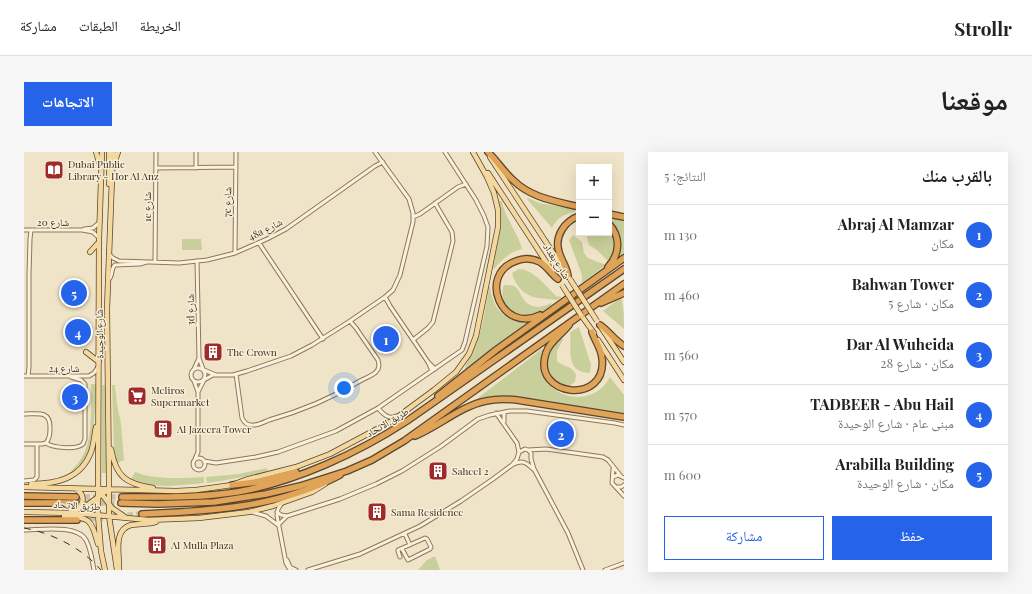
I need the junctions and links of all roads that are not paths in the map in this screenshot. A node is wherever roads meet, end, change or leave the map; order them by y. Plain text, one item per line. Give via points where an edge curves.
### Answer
1 (96, 152) edge
2 (102, 152) edge
3 (109, 152) edge
4 (113, 152) edge
5 (118, 152) edge
6 (156, 152) edge
7 (196, 152) edge
8 (236, 152) edge
9 (446, 152) edge
10 (474, 152) edge
11 (487, 152) edge
12 (376, 153) edge
13 (382, 161) junction
14 (236, 167) junction
15 (156, 168) junction
16 (196, 168) junction
17 (113, 169) junction
18 (101, 172) junction
19 (465, 183) junction
20 (112, 191) junction
21 (434, 204) junction
22 (576, 206) edge
23 (413, 215) junction
24 (612, 215) edge
25 (576, 217) edge
26 (624, 217) edge
27 (100, 222) junction
28 (612, 229) edge
29 (28, 230) edge
30 (82, 230) junction
31 (99, 240) junction
32 (258, 243) junction
33 (90, 252) dead end
34 (235, 253) junction
35 (109, 254) junction
36 (624, 258) edge
37 (198, 261) junction
38 (147, 262) junction
39 (155, 262) junction
40 (624, 269) edge
41 (569, 277) junction
42 (558, 279) junction
43 (108, 280) junction
44 (593, 280) junction
45 (624, 284) edge
46 (24, 288) edge
47 (29, 288) junction
48 (624, 293) edge
49 (384, 298) junction
50 (597, 303) junction
51 (555, 308) junction
52 (574, 318) junction
53 (351, 320) junction
54 (598, 323) junction
55 (24, 326) edge
56 (29, 326) junction
57 (591, 329) junction
58 (323, 339) junction
59 (412, 339) junction
60 (624, 346) edge
61 (86, 352) dead end
62 (199, 358) junction
63 (624, 362) edge
64 (99, 364) junction
65 (194, 369) junction
66 (204, 369) junction
67 (434, 370) junction
68 (235, 374) junction
69 (216, 375) junction
70 (28, 376) edge
71 (71, 376) junction
72 (193, 380) junction
73 (204, 380) junction
74 (624, 380) edge
75 (198, 392) junction
76 (380, 407) junction
77 (504, 412) junction
78 (403, 413) junction
79 (419, 413) junction
80 (496, 413) junction
81 (24, 414) edge
82 (385, 415) junction
83 (624, 416) edge
84 (98, 418) junction
85 (504, 424) junction
86 (624, 425) edge
87 (376, 430) junction
88 (109, 439) junction
89 (404, 441) junction
90 (46, 442) junction
91 (24, 444) edge
92 (37, 444) junction
93 (517, 444) junction
94 (198, 448) junction
95 (526, 449) junction
96 (540, 449) junction
97 (519, 454) junction
98 (531, 457) junction
99 (195, 459) junction
100 (204, 460) junction
101 (524, 461) junction
102 (215, 463) junction
103 (512, 465) junction
104 (612, 465) junction
105 (204, 468) junction
106 (308, 471) junction
107 (347, 471) junction
108 (535, 471) junction
109 (623, 476) edge
110 (613, 478) junction
111 (24, 481) edge
112 (328, 481) junction
113 (232, 484) junction
114 (624, 485) edge
115 (24, 486) edge
116 (75, 488) junction
117 (98, 488) junction
118 (617, 488) junction
119 (109, 489) junction
120 (165, 490) junction
121 (624, 492) edge
122 (24, 496) edge
123 (100, 496) junction
124 (624, 496) edge
125 (24, 503) edge
126 (282, 503) junction
127 (109, 505) junction
128 (75, 510) junction
129 (24, 512) edge
130 (51, 512) junction
131 (249, 512) junction
132 (277, 512) junction
133 (142, 514) tunnel mouth
134 (98, 515) junction
135 (109, 516) junction
136 (287, 516) junction
137 (127, 518) junction
138 (24, 520) edge
139 (77, 520) tunnel mouth
140 (161, 520) junction
141 (278, 524) junction
142 (24, 530) edge
143 (405, 534) junction
144 (410, 545) junction
145 (402, 549) junction
146 (101, 551) junction
147 (284, 554) junction
148 (400, 557) dead end
149 (624, 563) edge
150 (94, 570) edge
151 (105, 570) edge
152 (118, 570) edge
153 (290, 570) edge
154 (296, 570) edge
155 (303, 570) edge
156 (309, 570) edge
157 (583, 570) edge
158 (605, 570) edge

1 - 18 main road
2 - 18 main road, شارع الوحيدة
3 - 20 main road via 109,186
4 - 17 main road, شارع الوحيدة
5 - 17 main road
6 - 15 street, 1c شارع
7 - 16 street
8 - 14 street, 7c شارع
9 - 19 street
10 - 42 main road, شارع بغداد
10 - 78 main road, طريق الاتحاد via 492,187 498,215 497,239 478,330 469,354 456,372
11 - 22 highway via 513,181 527,192
11 - 41 main road, شارع بغداد
12 - 13 street
13 - 23 street via 408,199
13 - 32 street, 48a شارع via 286,229
14 - 16 street
14 - 34 street, 7c شارع
15 - 16 street
15 - 39 street, 1c شارع
17 - 20 main road, شارع الوحيدة
18 - 27 main road, شارع الوحيدة
19 - 21 street
19 - 67 street via 487,221 487,246 465,345
20 - 35 main road, شارع الوحيدة
21 - 23 street
21 - 59 street via 452,232 453,238 434,319 428,328
23 - 49 street via 398,280 393,290
24 - 26 highway
25 - 41 highway via 565,225 558,240 558,250
27 - 30 street, شارع 20 via 93,228
27 - 31 main road, شارع الوحيدة
28 - 44 highway via 618,245 617,252 612,263
29 - 30 street, شارع 20
29 - 47 street
30 - 31 street, شارع 20 via 93,232
31 - 33 main road
31 - 64 main road, شارع الوحيدة
32 - 34 street, 48a شارع
32 - 58 street
34 - 37 street, 48a شارع
35 - 38 street, 48a شارع via 118,260
35 - 43 main road, شارع الوحيدة
36 - 44 highway
37 - 39 street, 48a شارع
37 - 62 street, 3d شارع
38 - 39 street, 48a شارع
38 - 43 street, 48a شارع via 115,265
40 - 79 highway, طريق الاتحاد
41 - 54 main road, شارع بغداد, bridge
42 - 51 highway via 539,262 523,259 506,267 498,277 496,286 499,303 505,311 515,316 534,318
42 - 57 main road, شارع بغداد, bridge
43 - 88 main road, شارع الوحيدة
44 - 51 highway
45 - 50 highway, طريق الاتحاد
46 - 47 street
47 - 56 street
48 - 50 highway
49 - 53 street
49 - 59 street
50 - 52 highway, طريق الاتحاد
51 - 79 highway via 496,350
52 - 57 highway via 551,344 545,355 546,374 558,387 569,391 581,390 598,378 601,371 601,350
52 - 89 highway, طريق الاتحاد
53 - 58 street
53 - 68 street via 378,360 379,366 376,371 350,388 323,401 259,423 248,422 242,414
54 - 60 highway
54 - 63 main road, شارع بغداد
55 - 56 street
56 - 70 street
57 - 74 main road, شارع بغداد
58 - 68 street via 281,361
59 - 67 street
61 - 64 main road
62 - 65 street, 3d شارع
62 - 66 street, 3d شارع
64 - 71 street, شارع 24 via 92,375
64 - 84 main road, شارع الوحيدة
65 - 66 street
65 - 72 street via 191,373
66 - 69 street
66 - 73 street
67 - 76 street
68 - 69 street
69 - 73 street
70 - 71 street, شارع 24
71 - 90 street via 85,384 84,442 77,447 54,446
72 - 73 street
72 - 75 street
73 - 75 street
75 - 94 street
76 - 82 street
76 - 102 street via 347,426 310,441 267,455
77 - 80 street
77 - 85 street
77 - 86 street via 527,411
78 - 82 street via 392,418
78 - 87 main road, طريق الاتحاد
79 - 106 highway, طريق الاتحاد via 374,441
80 - 85 street
80 - 136 street via 478,419 421,459 376,484 340,500
81 - 90 street via 44,414 48,417 50,436
82 - 87 street via 386,422
83 - 89 highway via 515,400 492,400 472,406
84 - 115 main road via 92,450 78,471 58,482
84 - 117 main road, شارع الوحيدة
85 - 93 street
87 - 113 main road, طريق الاتحاد via 310,462
88 - 119 main road, شارع الوحيدة
88 - 120 main road via 115,466 124,478 139,485
89 - 107 highway, طريق الاتحاد
90 - 92 street
91 - 92 street
92 - 111 street via 37,477
93 - 95 street
93 - 97 street
94 - 99 street
94 - 100 street
95 - 96 street
95 - 97 street
95 - 98 street
96 - 98 street
96 - 104 street via 603,458
97 - 101 street
97 - 103 street
98 - 101 street
98 - 108 street
99 - 100 street
99 - 105 street via 195,469
100 - 102 street
100 - 105 street
101 - 103 street
101 - 108 street
102 - 105 street
103 - 143 street via 461,501
104 - 109 street
104 - 110 street
106 - 107 highway, طريق الاتحاد via 268,485 237,492 122,500 177,504 232,499 283,490
106 - 113 highway via 256,482
107 - 112 highway
108 - 157 street via 568,533
109 - 110 street via 616,475
110 - 118 street via 612,483
112 - 126 main road, طريق الاتحاد via 312,492
112 - 133 highway via 278,499 245,506
113 - 120 main road, طريق الاتحاد via 196,490
114 - 118 street
114 - 121 street
115 - 116 main road, طريق الاتحاد
116 - 117 main road, طريق الاتحاد
116 - 128 main road via 81,492 83,499 81,506
117 - 119 main road, طريق الاتحاد
117 - 123 main road, شارع الوحيدة
118 - 124 street
119 - 120 main road, طريق الاتحاد
119 - 123 main road
119 - 127 main road, شارع الوحيدة
122 - 125 highway, طريق الاتحاد via 76,500
123 - 127 main road
123 - 128 main road
123 - 134 main road, شارع الوحيدة
126 - 131 main road, طريق الاتحاد
126 - 132 street
127 - 135 main road, شارع الوحيدة
127 - 137 main road
128 - 130 main road
129 - 130 main road, طريق الاتحاد
130 - 134 main road, طريق الاتحاد
130 - 146 main road via 87,520 94,529
131 - 140 main road, طريق الاتحاد
131 - 141 street via 266,516
132 - 136 street
132 - 141 street
134 - 135 main road, طريق الاتحاد
134 - 146 main road, شارع الوحيدة
135 - 137 main road, طريق الاتحاد
135 - 152 main road, شارع الوحيدة
136 - 141 street
137 - 140 main road, طريق الاتحاد
138 - 139 highway
140 - 152 main road via 131,525 121,532 118,542
141 - 147 street
142 - 150 street via 78,532 87,542
143 - 144 street
143 - 156 street via 360,554
144 - 145 street
144 - 145 street via 426,538 431,548 408,560
145 - 148 street via 398,551
146 - 151 main road
147 - 153 street
147 - 154 street via 289,566
149 - 158 street
155 - 156 street

